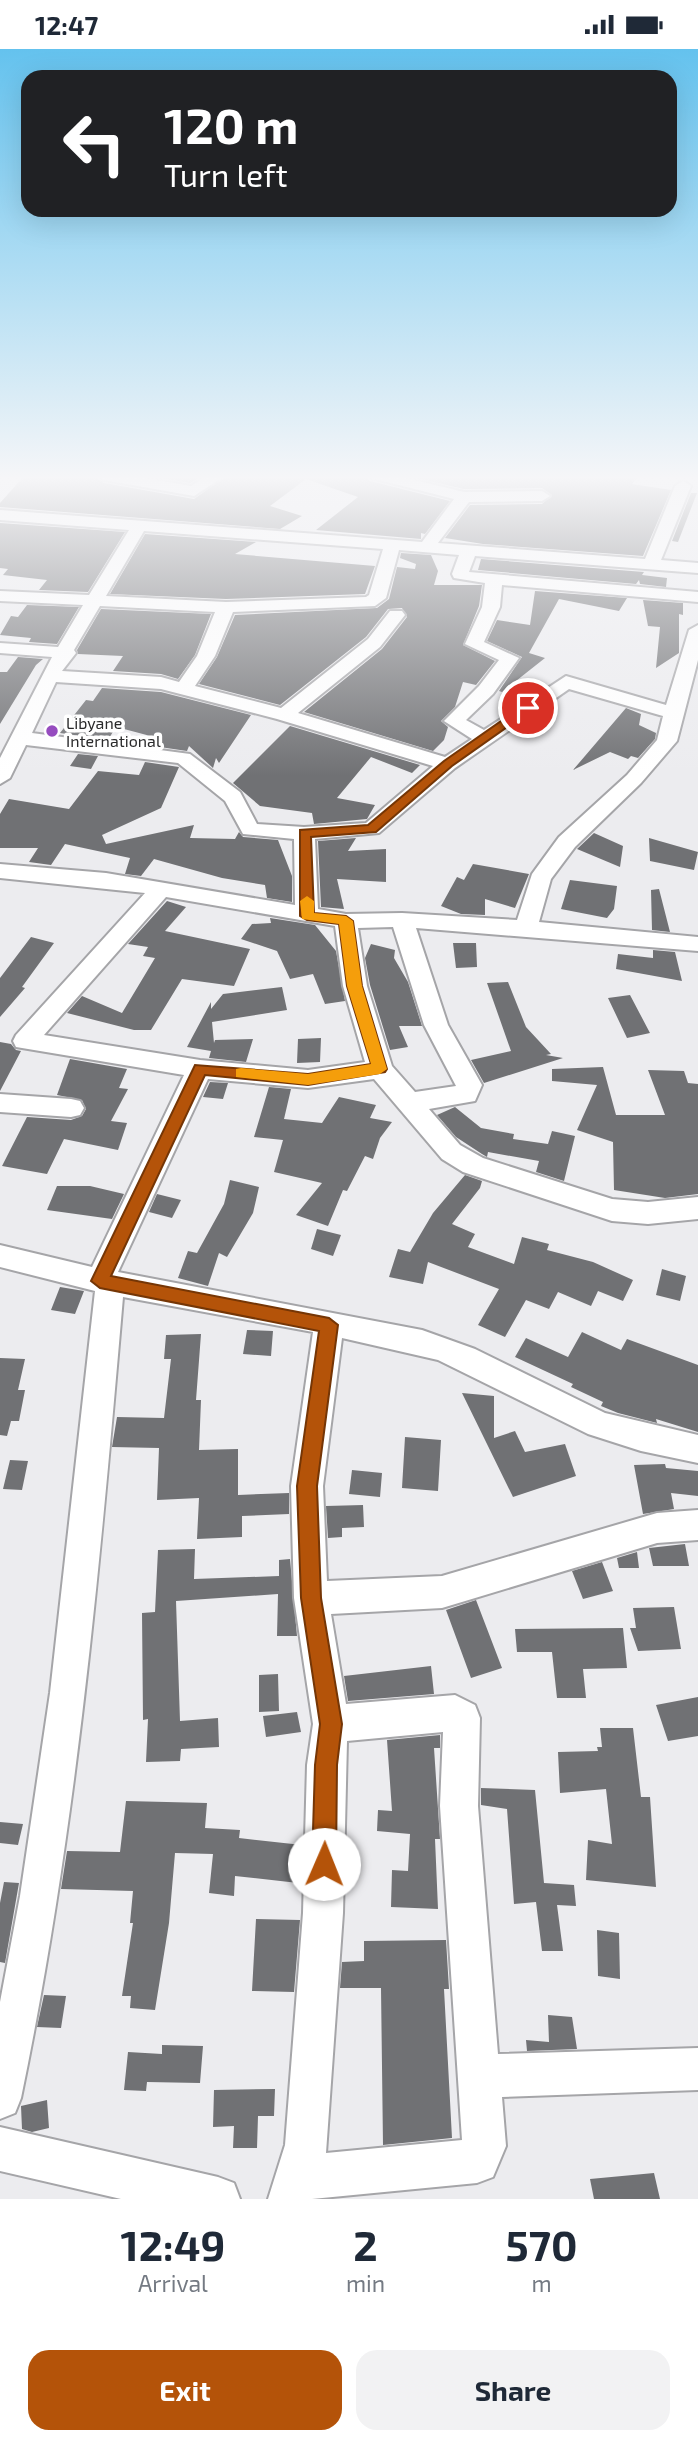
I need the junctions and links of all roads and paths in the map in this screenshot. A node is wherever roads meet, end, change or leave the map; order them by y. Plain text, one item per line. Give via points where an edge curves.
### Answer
1 (109, 575) edge
2 (384, 575) edge
3 (461, 575) edge
4 (494, 580) junction
5 (0, 596) edge
6 (698, 597) edge
7 (92, 603) junction
8 (226, 607) junction
9 (396, 615) dead end
10 (698, 630) edge
11 (0, 647) edge
12 (67, 653) junction
13 (50, 676) junction
14 (184, 688) junction
15 (673, 713) junction
16 (284, 715) junction
17 (0, 727) edge
18 (24, 733) junction
19 (485, 738) junction
20 (448, 764) junction
21 (0, 778) edge
22 (304, 833) junction
23 (0, 871) edge
24 (160, 890) junction
25 (307, 916) junction
26 (402, 920) junction
27 (346, 921) junction
28 (526, 928) junction
29 (698, 944) edge
30 (201, 1069) junction
31 (380, 1069) junction
32 (0, 1103) edge
33 (407, 1103) junction
34 (71, 1108) dead end
35 (698, 1208) edge
36 (0, 1256) edge
37 (105, 1283) junction
38 (329, 1325) junction
39 (698, 1449) edge
40 (698, 1525) edge
41 (311, 1598) junction
42 (331, 1724) junction
43 (698, 2069) edge
44 (479, 2076) junction
45 (0, 2098) edge
46 (0, 2149) edge
47 (294, 2188) edge
48 (218, 2199) edge

1 - 7 street
2 - 8 street via 373,602
3 - 4 street
4 - 6 street
4 - 19 street via 491,607 474,643 510,658 454,721
5 - 7 street
7 - 8 street
7 - 12 street
8 - 14 street via 206,656
9 - 16 street via 374,643
10 - 15 street
11 - 12 street
12 - 13 street
13 - 14 street
13 - 18 street
14 - 16 street
15 - 19 street via 566,682
15 - 28 street via 667,741 653,760 567,842 540,879
16 - 20 street
17 - 18 street
18 - 21 street
18 - 22 street via 190,760 234,796 250,830
19 - 20 street
20 - 22 street via 372,829
22 - 25 street
23 - 24 street via 106,880
24 - 25 street
24 - 30 street via 25,1041
25 - 27 street
26 - 27 street
26 - 28 street
26 - 33 street via 436,1025 469,1085 466,1094
27 - 31 street via 355,986
28 - 29 street
30 - 31 street via 308,1079
30 - 37 street
31 - 33 street
32 - 34 street
33 - 35 street via 451,1152 473,1165 612,1210 648,1213
36 - 37 street
37 - 38 street
37 - 45 street via 72,1666 40,1893
38 - 39 street via 424,1343 481,1365 584,1418 622,1432
38 - 41 street via 307,1486
40 - 41 street via 657,1528 442,1592
41 - 42 street
42 - 44 street via 455,1713 462,1718 459,1806
42 - 47 street via 313,2093 307,2145
43 - 44 street
44 - 47 street via 484,2146 477,2161
46 - 48 street

